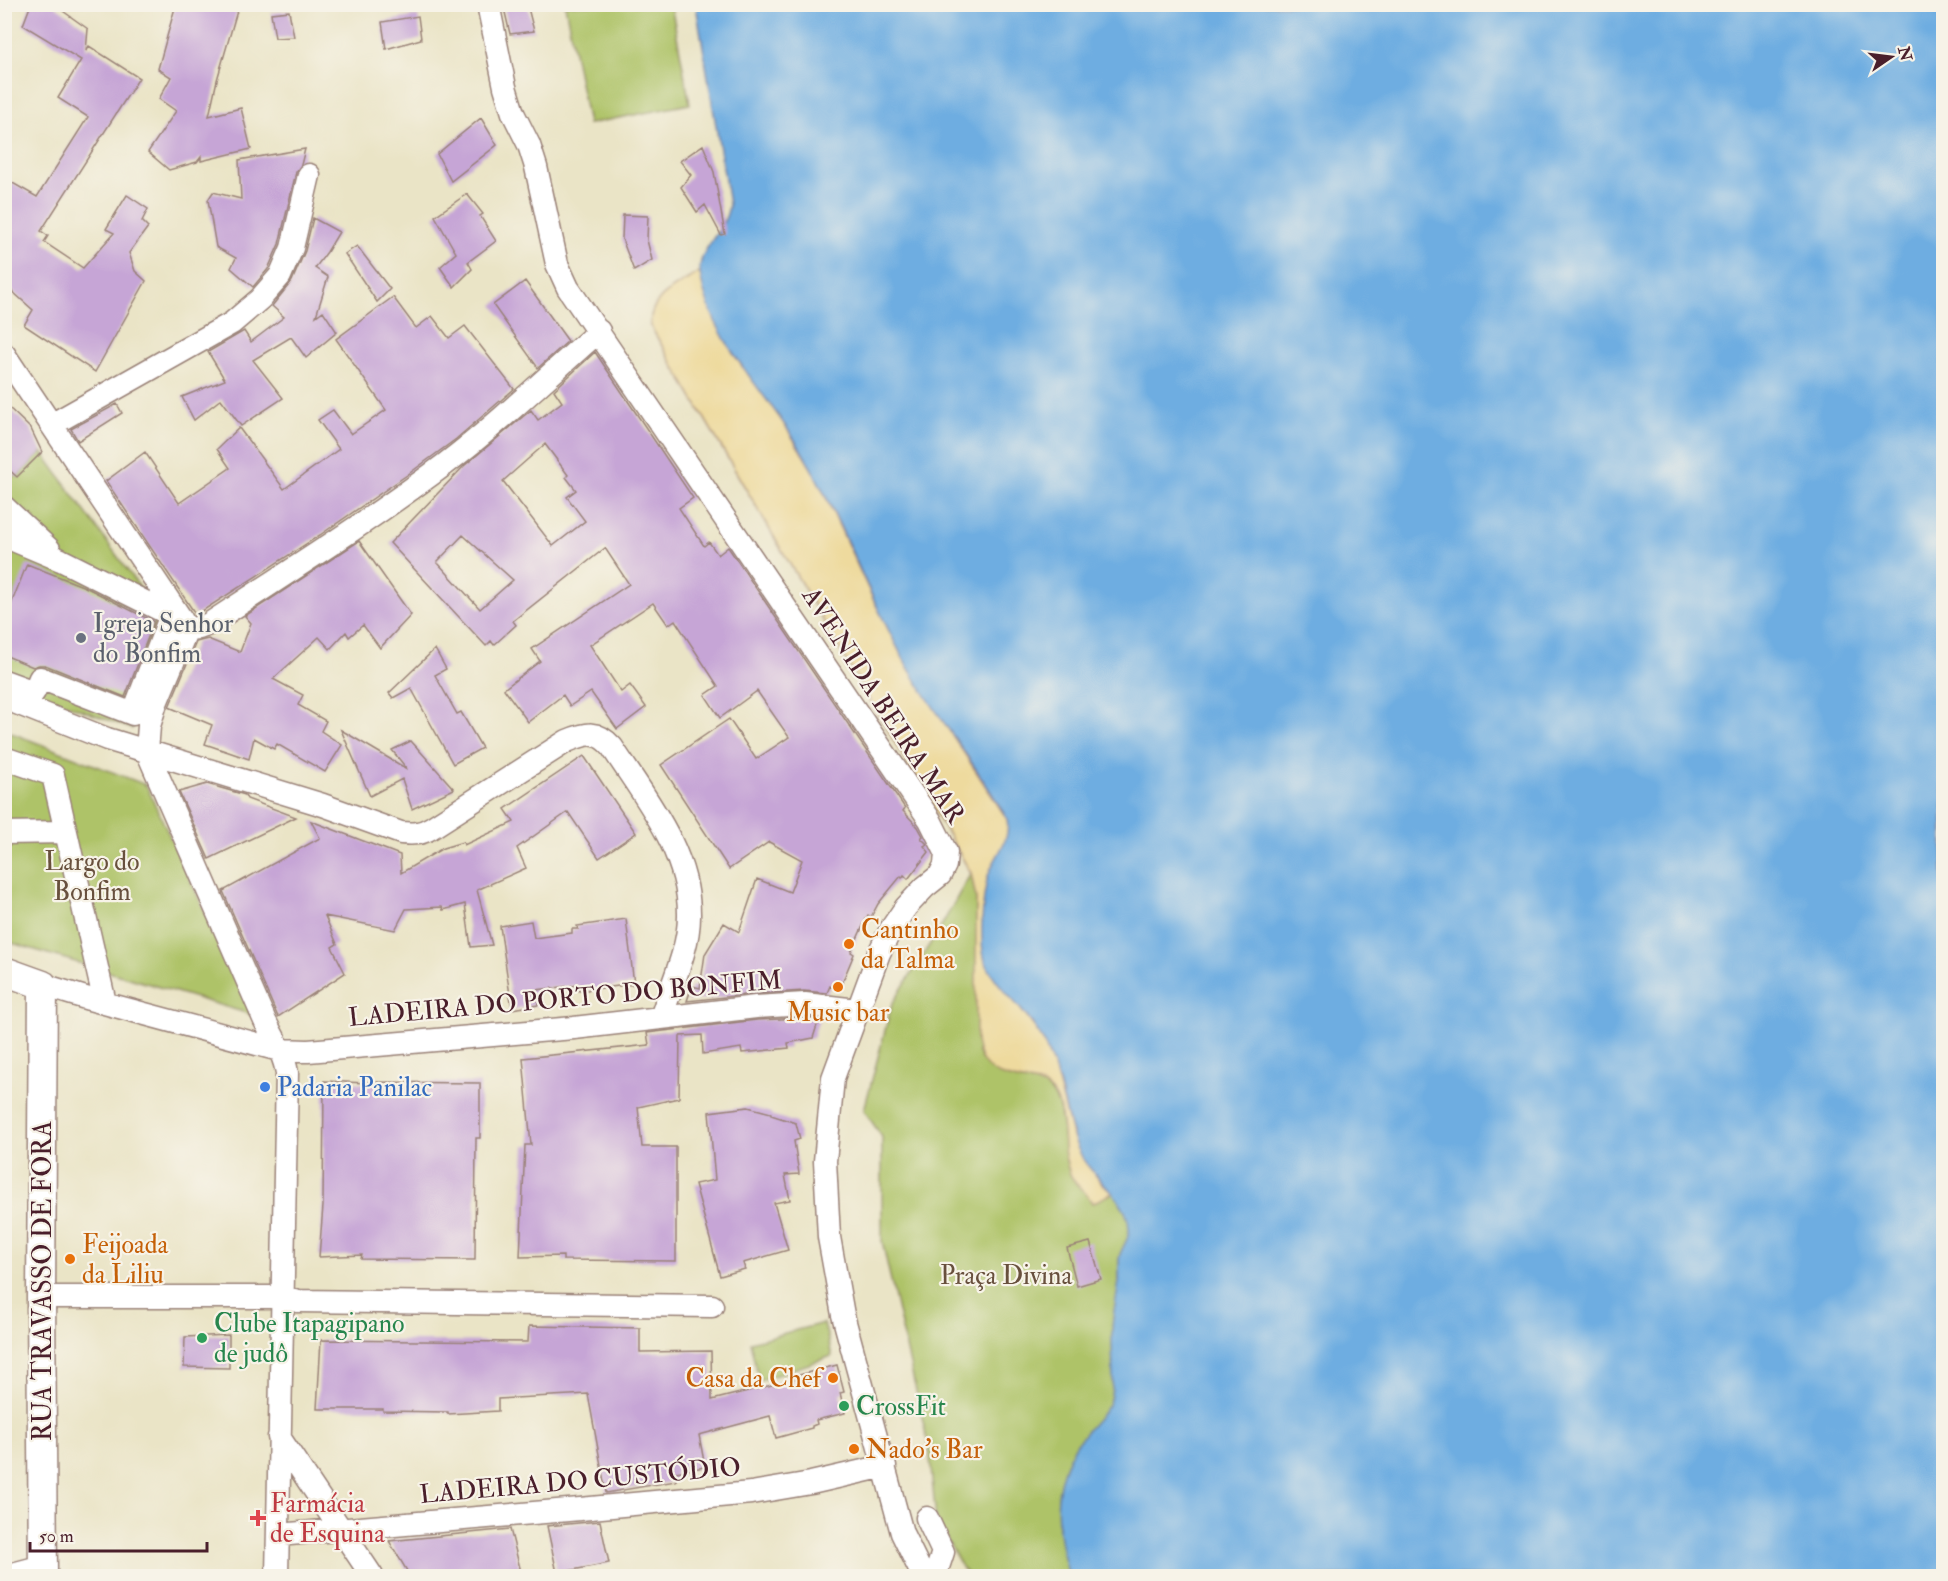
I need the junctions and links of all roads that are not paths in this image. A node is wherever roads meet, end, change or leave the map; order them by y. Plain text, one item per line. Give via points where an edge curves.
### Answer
1 (488, 4) edge
2 (309, 176) dead end
3 (598, 331) junction
4 (4, 354) edge
5 (53, 424) junction
6 (4, 507) edge
7 (4, 536) edge
8 (61, 560) junction
9 (187, 629) junction
10 (4, 681) edge
11 (4, 698) edge
12 (147, 751) junction
13 (4, 758) edge
14 (66, 832) junction
15 (4, 833) edge
16 (4, 971) edge
17 (43, 985) junction
18 (105, 1003) junction
19 (857, 1010) junction
20 (661, 1017) junction
21 (279, 1050) junction
22 (41, 1297) junction
23 (290, 1299) junction
24 (712, 1306) dead end
25 (279, 1437) junction
26 (885, 1466) junction
27 (927, 1518) dead end
28 (341, 1530) junction
29 (278, 1535) junction
30 (43, 1571) edge
31 (920, 1575) edge
32 (5, 1576) edge
33 (277, 1576) edge
34 (372, 1576) edge

1 - 3 street, AVENIDA BEIRA MAR via 505,87 536,168 557,264 568,288
2 - 5 street via 292,248 280,276 260,299 232,323
3 - 9 street via 490,428 389,505 210,624
3 - 19 street, AVENIDA BEIRA MAR via 930,820 946,852 940,875 906,907 891,929
4 - 5 street
5 - 9 street
6 - 8 street
7 - 8 street
8 - 10 street via 171,615 133,714 40,678 34,692
9 - 12 street via 156,703
11 - 12 street
12 - 20 street via 412,834 431,828 567,741 592,734 604,738 666,831 687,890 685,943
12 - 21 street
13 - 14 street via 53,775
14 - 15 street
14 - 18 street
16 - 17 main road
17 - 18 street, LADEIRA DO PORTO DO BONFIM
17 - 22 main road, RUA TRAVASSO DE FORA
18 - 21 street, LADEIRA DO PORTO DO BONFIM
19 - 20 street, LADEIRA DO PORTO DO BONFIM via 805,1004
19 - 26 street, AVENIDA BEIRA MAR via 833,1078 825,1161 829,1237 843,1315
20 - 21 street, LADEIRA DO PORTO DO BONFIM via 308,1051
21 - 23 street via 287,1073
22 - 23 street
22 - 30 main road, RUA TRAVASSO DE FORA
23 - 24 street
23 - 25 street
25 - 28 street
25 - 29 street
26 - 28 street, LADEIRA DO CUSTÓDIO via 751,1492
26 - 31 street, AVENIDA BEIRA MAR via 902,1533
27 - 31 street via 943,1552
28 - 29 street, LADEIRA DO CUSTÓDIO
28 - 34 street
29 - 33 street
30 - 32 street

